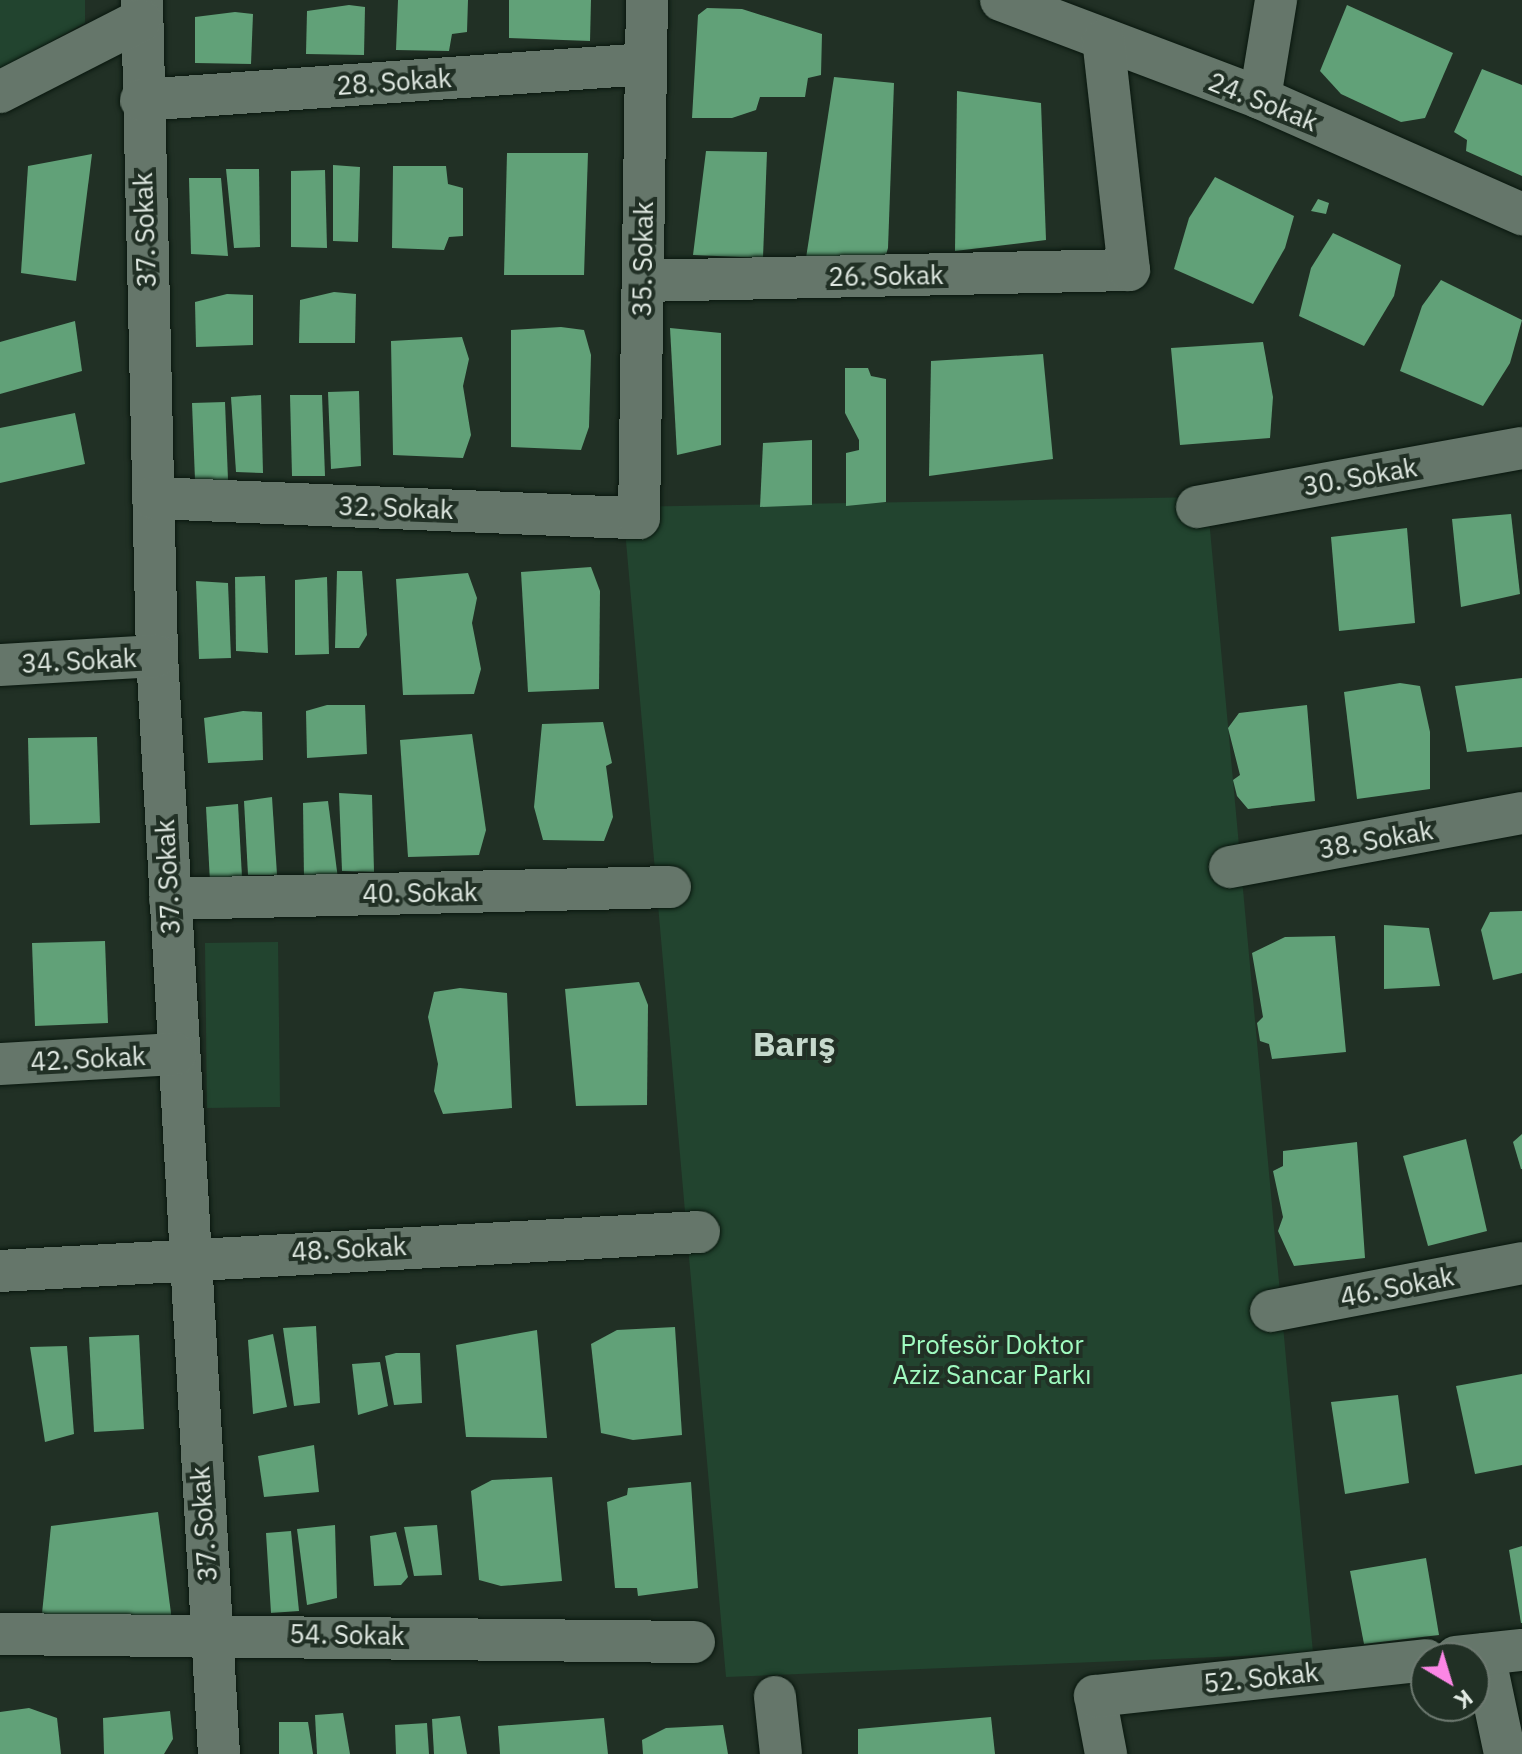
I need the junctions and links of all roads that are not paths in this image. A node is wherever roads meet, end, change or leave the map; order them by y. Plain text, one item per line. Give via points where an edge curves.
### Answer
1 (647, 0) edge
2 (1276, 0) edge
3 (1019, 3) edge
4 (141, 10) edge
5 (1103, 40) junction
6 (646, 64) junction
7 (0, 92) edge
8 (1260, 98) junction
9 (141, 100) junction
10 (1522, 214) edge
11 (643, 281) junction
12 (1522, 448) edge
13 (153, 498) junction
14 (1197, 507) dead end
15 (639, 518) joint
16 (157, 656) junction
17 (0, 665) edge
18 (1522, 813) edge
19 (1230, 867) dead end
20 (670, 887) dead end
21 (170, 899) junction
22 (176, 1054) junction
23 (0, 1064) edge
24 (699, 1232) dead end
25 (187, 1256) junction
26 (1522, 1263) edge
27 (0, 1271) edge
28 (1271, 1311) dead end
29 (211, 1632) junction
30 (0, 1634) edge
31 (694, 1642) dead end
32 (1410, 1662) edge
33 (1490, 1679) edge
34 (775, 1697) dead end
35 (219, 1754) edge
36 (781, 1754) edge
37 (1106, 1754) edge
38 (1505, 1754) edge

1 - 6 street, 35. Sokak
2 - 8 street
3 - 5 street, 24. Sokak
4 - 7 street
4 - 9 street, 37. Sokak
5 - 8 street, 24. Sokak
5 - 11 street, 26. Sokak via 1129,270
6 - 9 street, 28. Sokak
6 - 11 street, 35. Sokak
8 - 10 street, 24. Sokak
9 - 13 street, 37. Sokak
11 - 15 street, 35. Sokak
12 - 14 street, 30. Sokak
13 - 15 street, 32. Sokak
13 - 16 street, 37. Sokak
16 - 17 street, 34. Sokak
16 - 21 street, 37. Sokak
18 - 19 street, 38. Sokak
20 - 21 street, 40. Sokak
21 - 22 street, 37. Sokak
22 - 23 street, 42. Sokak
22 - 25 street, 37. Sokak
24 - 25 street, 48. Sokak
25 - 27 street, 48. Sokak
25 - 29 street, 37. Sokak
26 - 28 street, 46. Sokak
29 - 30 street, 54. Sokak
29 - 31 street, 54. Sokak
29 - 35 street, 37. Sokak
32 - 37 street, 52. Sokak via 1095,1696
33 - 38 street
34 - 36 street

